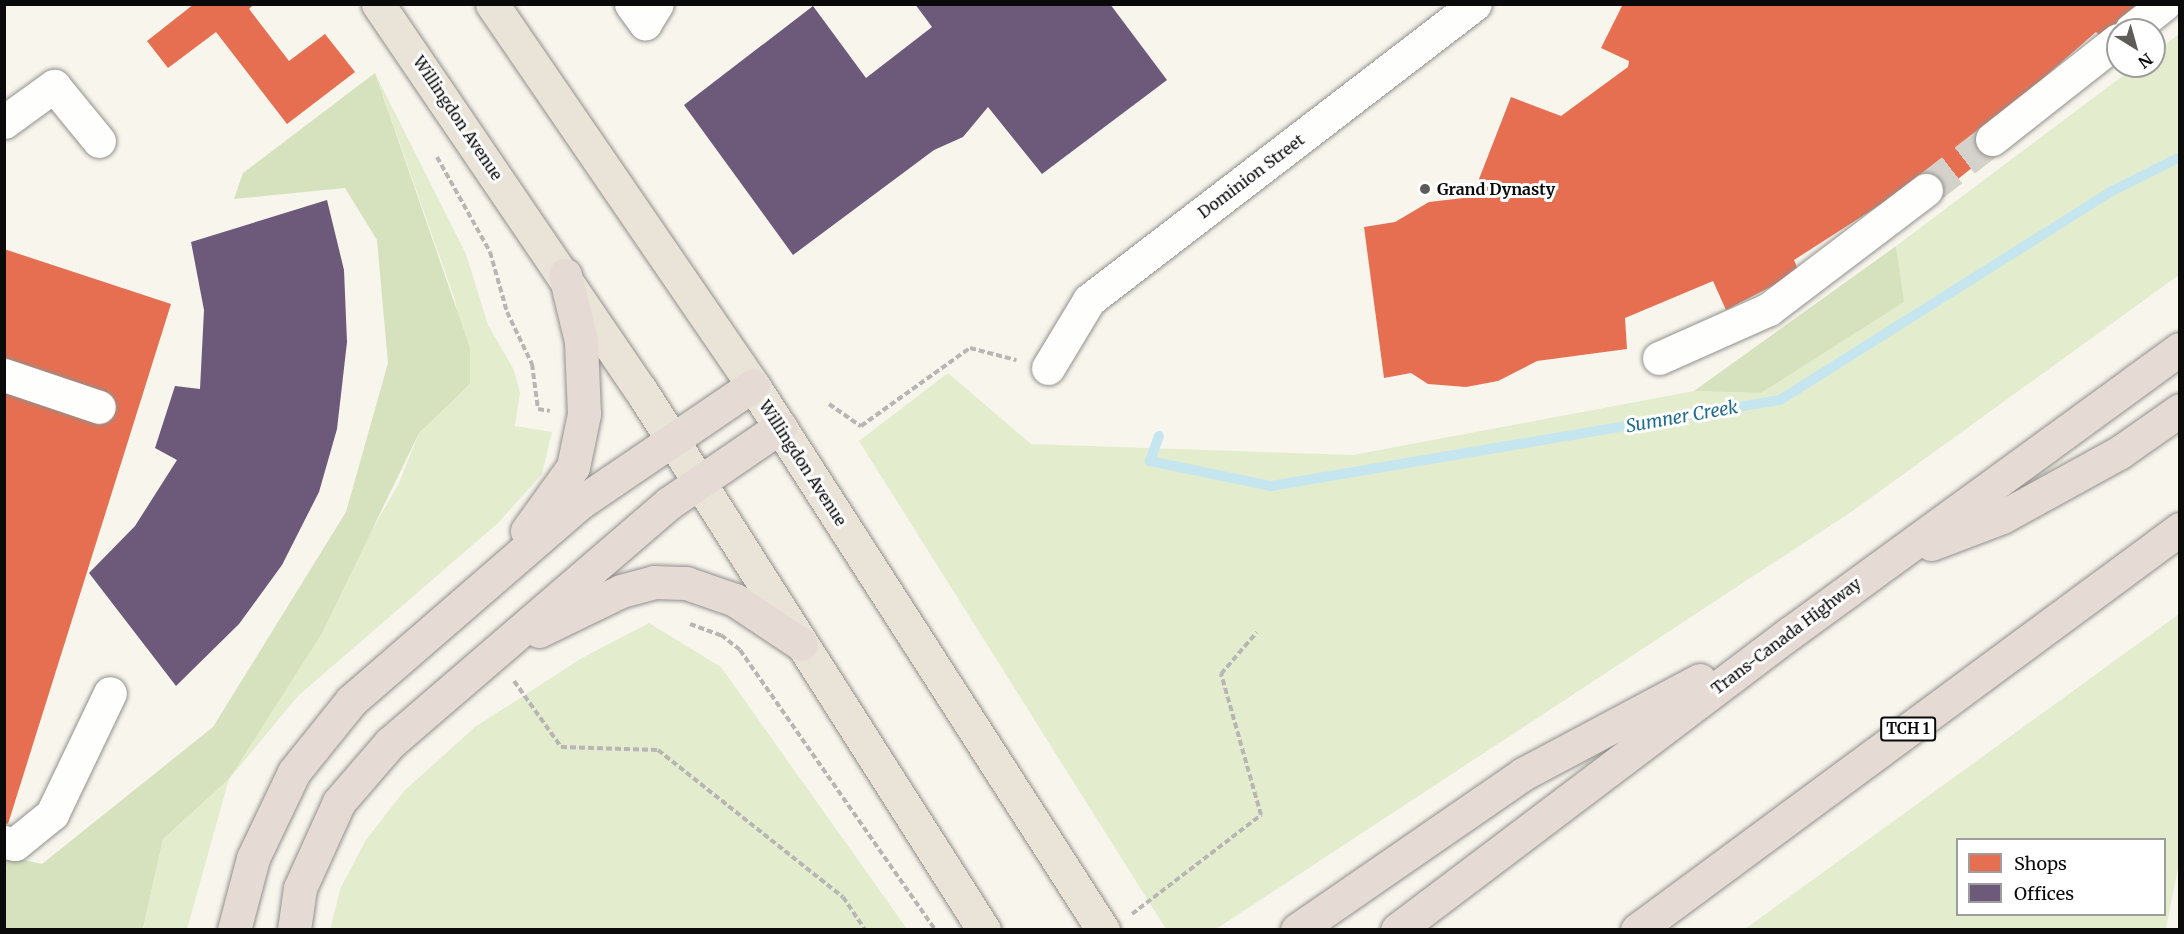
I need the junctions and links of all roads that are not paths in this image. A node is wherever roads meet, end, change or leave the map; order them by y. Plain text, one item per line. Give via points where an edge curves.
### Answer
1 (378, 4) edge
2 (492, 4) edge
3 (1475, 4) edge
4 (2164, 4) edge
5 (2146, 18) edge
6 (2106, 49) edge
7 (4, 122) edge
8 (1992, 139) tunnel mouth
9 (99, 141) dead end
10 (1926, 190) tunnel mouth
11 (565, 275) junction
12 (2180, 349) edge
13 (1659, 358) dead end
14 (1047, 368) road end
15 (4, 375) edge
16 (753, 385) junction
17 (99, 408) dead end
18 (2180, 410) edge
19 (780, 427) junction
20 (672, 440) junction
21 (698, 481) junction
22 (2180, 529) edge
23 (1888, 561) junction
24 (472, 593) junction
25 (1790, 633) junction
26 (801, 644) junction
27 (494, 653) junction
28 (110, 693) dead end
29 (4, 842) edge
30 (1112, 926) edge
31 (234, 930) edge
32 (294, 930) edge
33 (984, 930) edge
34 (1297, 930) edge
35 (1397, 930) edge
36 (1637, 930) edge

1 - 11 main road, Willingdon Avenue
2 - 16 main road, Willingdon Avenue
3 - 14 street, Dominion Street via 1089,300
4 - 5 street
6 - 8 street
7 - 9 street via 54,86
10 - 13 street via 1769,309
11 - 20 main road, Willingdon Avenue
11 - 24 highway via 586,388 573,467 540,516
12 - 23 highway, Trans-Canada Highway
15 - 17 street
16 - 19 main road, Willingdon Avenue
16 - 20 highway
18 - 23 highway via 2120,452 2002,517
19 - 21 highway
19 - 30 main road, Willingdon Avenue via 1074,889
20 - 21 main road, Willingdon Avenue
20 - 24 highway via 581,502
21 - 26 main road, Willingdon Avenue
21 - 27 highway
22 - 36 highway, TCH 1
23 - 25 highway, Trans-Canada Highway
24 - 31 highway via 351,701 294,772 253,858
25 - 34 highway via 1523,774
25 - 35 highway, Trans-Canada Highway
26 - 27 highway via 735,600 686,583 654,582 621,591
26 - 33 main road, Willingdon Avenue
27 - 32 highway via 390,742 339,802 300,888
28 - 29 street via 52,814 15,844

